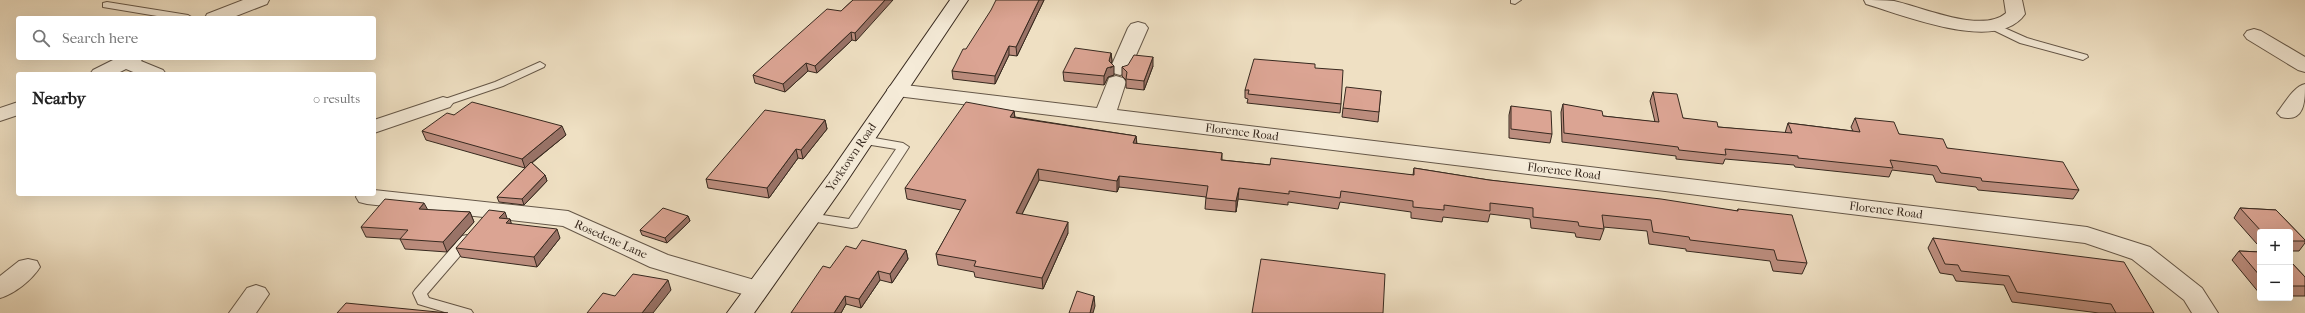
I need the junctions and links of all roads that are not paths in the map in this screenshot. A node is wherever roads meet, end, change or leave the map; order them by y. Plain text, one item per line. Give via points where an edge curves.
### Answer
1 (260, 0) edge
2 (959, 0) edge
3 (1873, 0) edge
4 (2013, 0) edge
5 (107, 5) dead end
6 (176, 16) edge
7 (219, 16) edge
8 (1991, 24) junction
9 (1138, 28) dead end
10 (2254, 35) dead end
11 (2083, 57) dead end
12 (128, 60) edge
13 (540, 65) dead end
14 (2305, 66) edge
15 (104, 72) edge
16 (152, 72) edge
17 (897, 90) junction
18 (2305, 90) edge
19 (443, 103) joint
20 (16, 109) edge
21 (2288, 113) dead end
22 (0, 115) edge
23 (1105, 115) junction
24 (376, 126) edge
25 (863, 140) junction
26 (367, 197) dead end
27 (809, 217) junction
28 (483, 221) junction
29 (28, 267) dead end
30 (0, 289) edge
31 (756, 289) junction
32 (466, 313) edge
33 (740, 313) edge
34 (2205, 313) edge

1 - 7 street
2 - 17 street, Yorktown Road
3 - 8 street via 1941,20
4 - 8 street via 2016,14 2005,23
5 - 6 lane
8 - 11 lane via 2009,36
9 - 23 street
10 - 14 street
12 - 15 street
12 - 16 street
13 - 19 lane via 499,84
17 - 23 street, Florence Road
17 - 25 street, Yorktown Road
18 - 21 street
19 - 24 street
20 - 22 street
23 - 34 street, Florence Road via 2087,235 2141,253 2193,294
25 - 27 street, Yorktown Road
25 - 27 lane via 903,147 852,224
26 - 28 street, Rosedene Lane
27 - 31 street, Yorktown Road
28 - 31 street, Rosedene Lane via 568,219 659,261
28 - 32 lane via 420,293 423,301
29 - 30 street
31 - 33 street, Yorktown Road

